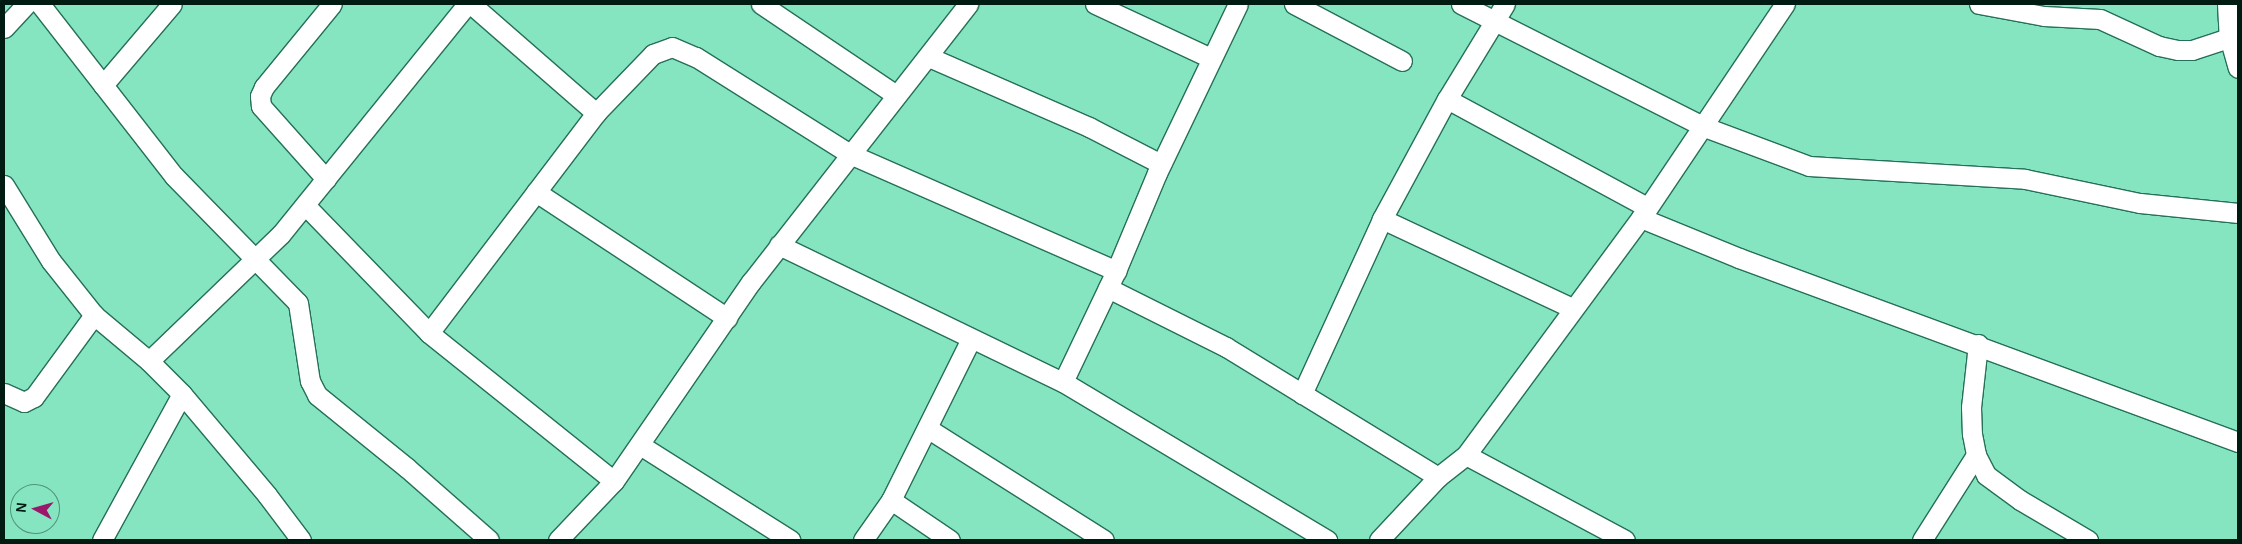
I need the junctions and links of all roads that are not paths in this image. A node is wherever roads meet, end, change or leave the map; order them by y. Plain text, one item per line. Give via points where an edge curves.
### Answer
1 (26, 4) edge
2 (40, 4) edge
3 (172, 4) edge
4 (332, 4) edge
5 (467, 4) edge
6 (471, 4) edge
7 (761, 4) edge
8 (968, 4) edge
9 (1095, 4) edge
10 (1238, 4) edge
11 (1294, 4) edge
12 (1461, 4) edge
13 (1505, 4) edge
14 (1785, 4) edge
15 (1978, 4) edge
16 (2227, 4) edge
17 (2020, 8) edge
18 (1494, 21) junction
19 (4, 28) edge
20 (2234, 36) edge
21 (928, 58) junction
22 (1211, 58) junction
23 (1402, 61) dead end
24 (2238, 68) edge
25 (103, 85) junction
26 (896, 95) junction
27 (1447, 99) junction
28 (596, 113) junction
29 (1702, 126) junction
30 (850, 154) junction
31 (1161, 164) junction
32 (326, 179) junction
33 (4, 185) edge
34 (536, 192) junction
35 (306, 206) junction
36 (1644, 212) junction
37 (2238, 213) edge
38 (1382, 219) junction
39 (779, 246) junction
40 (256, 260) junction
41 (1112, 279) junction
42 (1572, 308) junction
43 (94, 315) junction
44 (727, 318) junction
45 (429, 333) junction
46 (971, 338) junction
47 (1978, 344) junction
48 (149, 362) junction
49 (1064, 382) junction
50 (4, 393) edge
51 (182, 394) junction
52 (1302, 394) junction
53 (928, 428) junction
54 (2238, 442) edge
55 (640, 445) junction
56 (1466, 455) junction
57 (1976, 455) junction
58 (1438, 477) junction
59 (614, 481) junction
60 (892, 500) junction
61 (102, 540) edge
62 (300, 540) edge
63 (489, 540) edge
64 (558, 540) edge
65 (790, 540) edge
66 (863, 540) edge
67 (950, 540) edge
68 (1104, 540) edge
69 (1326, 540) edge
70 (1379, 540) edge
71 (1625, 540) edge
72 (1922, 540) edge
73 (2088, 540) edge

1 - 19 street
2 - 25 street
3 - 25 street
4 - 32 street via 260,96 261,106
5 - 32 street
6 - 28 street
7 - 26 street
8 - 21 street
9 - 22 street
10 - 22 street
11 - 23 street
12 - 18 street
13 - 18 street
14 - 29 street
15 - 17 street
16 - 20 street
17 - 20 street via 2100,19 2159,46 2178,50 2192,50
18 - 27 street
18 - 29 street
20 - 24 street
21 - 26 street
21 - 31 street via 1089,127
22 - 31 street
25 - 40 street via 174,176
26 - 30 street
27 - 36 street
27 - 38 street
28 - 30 street via 653,54 672,47 696,57
28 - 34 street
29 - 36 street
29 - 37 street via 1808,166 2025,179 2140,202
30 - 39 street
30 - 41 street
31 - 41 street
32 - 35 street
33 - 43 street via 51,261
34 - 44 street
34 - 45 street
35 - 40 street
35 - 45 street
36 - 42 street
36 - 47 street via 1739,258
38 - 42 street
38 - 52 street
39 - 44 street
39 - 46 street
40 - 48 street
40 - 63 street via 298,303 310,381 317,395
41 - 49 street
41 - 52 street
42 - 56 street
43 - 48 street
43 - 50 street via 34,397 24,402
44 - 55 street
45 - 59 street
46 - 49 street
46 - 53 street
47 - 54 street
47 - 57 street via 1971,407
48 - 51 street
49 - 69 street
51 - 61 street
51 - 62 street via 267,495
52 - 58 street
53 - 60 street
53 - 68 street
55 - 59 street
55 - 65 street
56 - 58 street
56 - 71 street
57 - 72 street
57 - 73 street via 1986,475 1998,486
58 - 70 street
59 - 64 street
60 - 66 street
60 - 67 street

